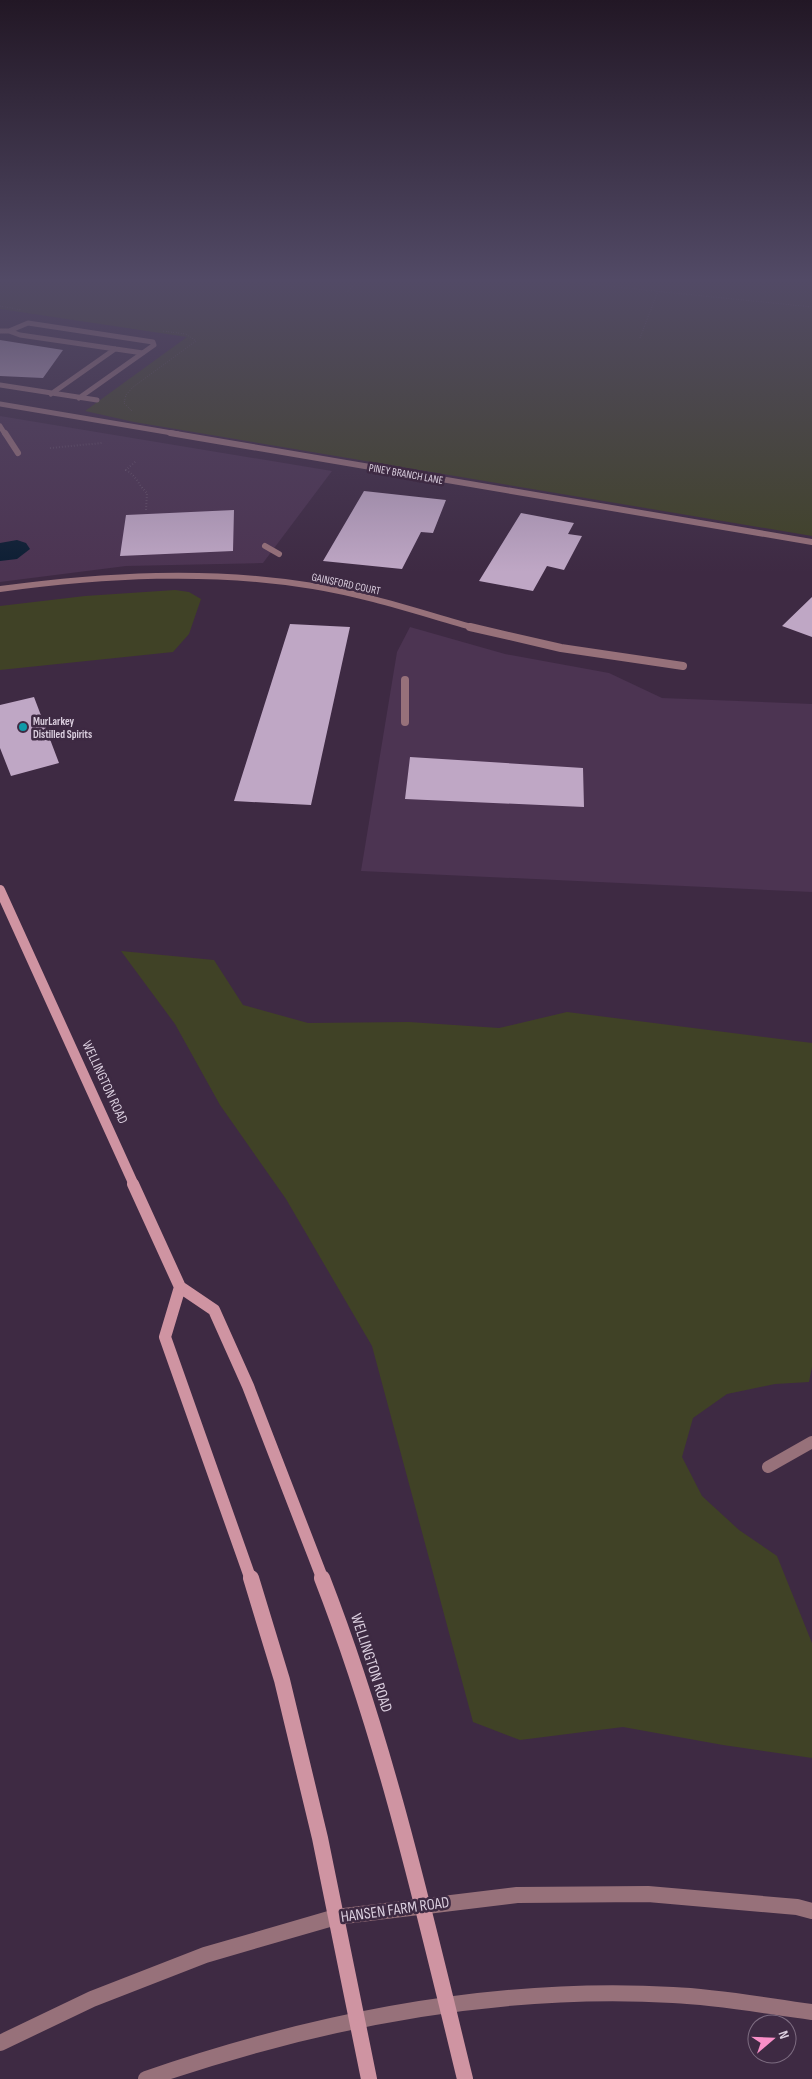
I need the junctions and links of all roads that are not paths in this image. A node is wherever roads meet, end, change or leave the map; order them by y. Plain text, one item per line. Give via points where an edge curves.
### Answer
1 (74, 378) edge
2 (107, 378) edge
3 (0, 385) edge
4 (51, 394) junction
5 (79, 398) junction
6 (97, 400) dead end
7 (0, 404) edge
8 (0, 426) edge
9 (18, 454) dead end
10 (812, 542) edge
11 (265, 546) dead end
12 (279, 554) dead end
13 (0, 589) edge
14 (683, 666) dead end
15 (405, 680) dead end
16 (405, 722) dead end
17 (0, 890) edge
18 (180, 1287) junction
19 (812, 1442) edge
20 (768, 1467) dead end
21 (423, 1904) junction
22 (812, 1911) edge
23 (336, 1917) junction
24 (449, 2006) junction
25 (812, 2012) edge
26 (358, 2021) junction
27 (0, 2043) edge
28 (146, 2079) edge
29 (368, 2079) edge
30 (465, 2079) edge

1 - 4 street
2 - 5 street
3 - 4 street
4 - 5 street
5 - 6 street
7 - 10 street, PINEY BRANCH LANE
8 - 9 street
11 - 12 street
13 - 14 street, GAINSFORD COURT via 140,575 217,575 278,581 358,596 530,642
15 - 16 street
17 - 18 main road, WELLINGTON ROAD
18 - 21 main road, WELLINGTON ROAD via 214,1310 248,1386 333,1606 391,1786
18 - 23 main road via 165,1338 249,1573 282,1680
19 - 20 street
21 - 22 street, HANSEN FARM ROAD via 517,1895 648,1894
21 - 23 street, HANSEN FARM ROAD
21 - 24 main road, WELLINGTON ROAD
23 - 26 main road
23 - 27 street, HANSEN FARM ROAD via 205,1955 92,1999
24 - 25 street via 573,1995 656,1994
24 - 26 street
24 - 30 main road, WELLINGTON ROAD
26 - 28 street via 262,2042
26 - 29 main road

